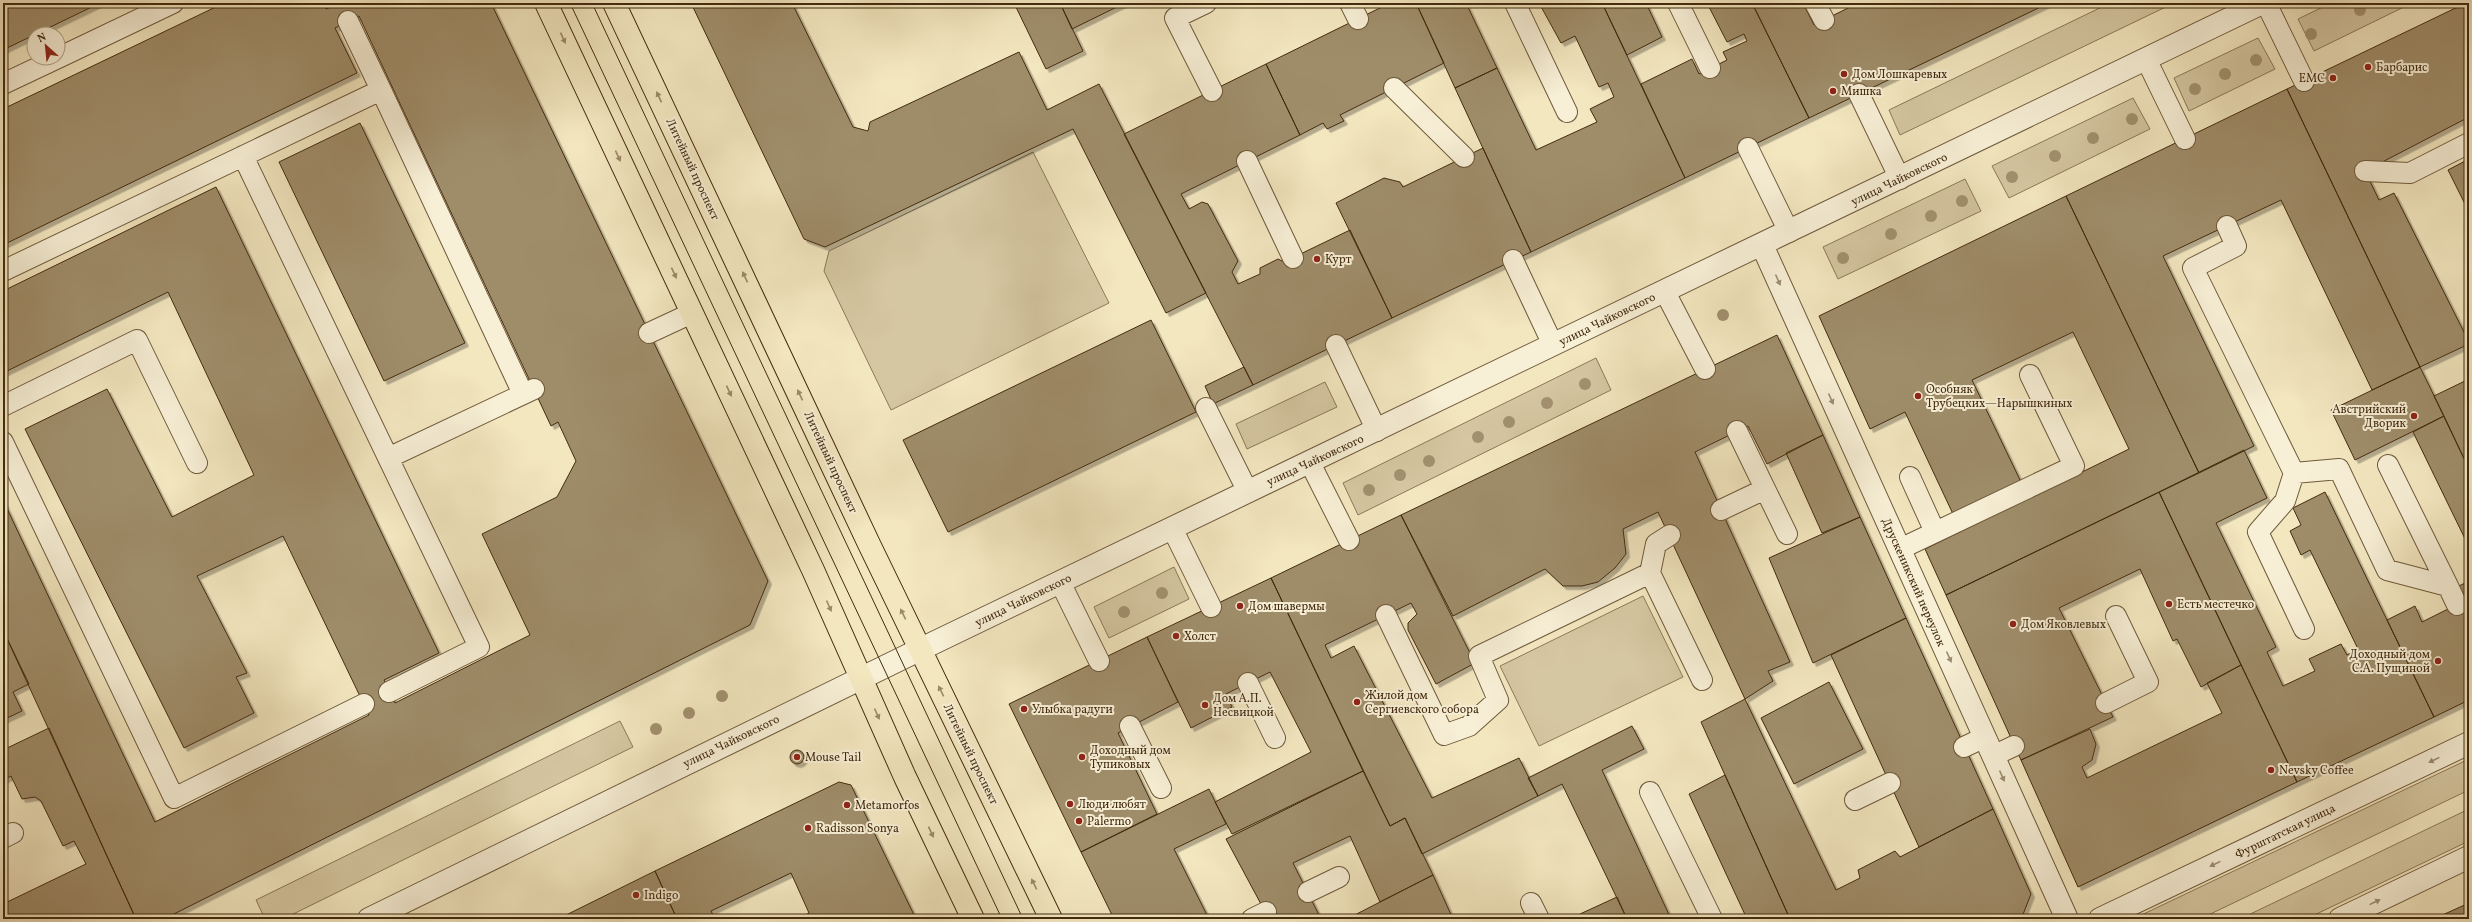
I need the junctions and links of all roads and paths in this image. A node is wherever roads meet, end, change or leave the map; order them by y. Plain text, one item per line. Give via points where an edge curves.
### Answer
1 (173, 3) edge
2 (546, 3) edge
3 (614, 3) edge
4 (1206, 3) edge
5 (1515, 3) edge
6 (1678, 3) edge
7 (2262, 3) edge
8 (2266, 3) edge
9 (348, 21) dead end
10 (66, 54) edge
11 (2146, 59) junction
12 (41, 66) edge
13 (1710, 68) dead end
14 (2304, 81) dead end
15 (3, 84) edge
16 (1394, 88) dead end
17 (381, 90) junction
18 (1212, 91) dead end
19 (1859, 94) dead end
20 (1567, 112) dead end
21 (2184, 139) dead end
22 (2469, 143) edge
23 (1748, 148) dead end
24 (243, 156) junction
25 (1464, 157) dead end
26 (1247, 162) dead end
27 (2365, 171) dead end
28 (1900, 178) junction
29 (2227, 226) dead end
30 (1789, 232) junction
31 (1762, 245) junction
32 (1293, 258) dead end
33 (1513, 260) dead end
34 (3, 271) edge
35 (1666, 292) junction
36 (692, 313) junction
37 (650, 333) dead end
38 (1553, 345) junction
39 (1336, 346) dead end
40 (1705, 370) dead end
41 (2030, 375) dead end
42 (3, 406) edge
43 (1206, 408) dead end
44 (1377, 430) junction
45 (1737, 431) dead end
46 (3, 442) edge
47 (388, 458) junction
48 (197, 463) dead end
49 (1310, 463) junction
50 (2388, 465) dead end
51 (2294, 473) junction
52 (1910, 477) dead end
53 (1766, 489) junction
54 (1248, 492) junction
55 (1721, 510) dead end
56 (1172, 528) junction
57 (1935, 532) junction
58 (1787, 534) dead end
59 (1670, 535) dead end
60 (1349, 540) dead end
61 (1900, 549) junction
62 (1650, 573) junction
63 (1060, 582) junction
64 (2448, 586) junction
65 (2458, 605) dead end
66 (1211, 607) dead end
67 (1386, 615) dead end
68 (2116, 616) dead end
69 (2304, 629) dead end
70 (921, 649) junction
71 (1098, 661) dead end
72 (862, 678) junction
73 (1702, 680) dead end
74 (1248, 683) dead end
75 (389, 692) dead end
76 (2106, 703) dead end
77 (364, 704) dead end
78 (1130, 726) dead end
79 (1275, 738) dead end
80 (2469, 743) edge
81 (1989, 746) junction
82 (2014, 746) dead end
83 (1964, 747) dead end
84 (1890, 783) dead end
85 (1161, 788) dead end
86 (1650, 792) dead end
87 (1855, 800) dead end
88 (2469, 857) edge
89 (1339, 877) dead end
90 (1308, 892) dead end
91 (392, 914) edge
92 (368, 919) edge
93 (973, 919) edge
94 (1051, 919) edge
95 (1712, 919) edge
96 (2067, 919) edge
97 (2100, 919) edge
98 (2340, 919) edge

1 - 10 lane
2 -> 36 main road
70 -> 3 main road, Литейный проспект
4 - 18 lane via 1175,18
5 - 20 lane
6 - 13 lane
7 - 11 street, улица Чайковского
8 - 14 lane
9 - 17 lane
11 - 21 lane
11 - 28 street, улица Чайковского
12 - 15 lane
16 - 25 lane
17 - 24 lane
17 - 47 lane via 528,391
19 - 28 lane
22 - 27 lane via 2410,173
23 - 30 lane
24 - 34 lane
24 - 47 lane
26 - 32 lane
28 - 30 street, улица Чайковского
29 - 51 lane via 2236,246 2193,268
30 - 31 street, улица Чайковского
31 - 35 street, улица Чайковского
31 -> 61 street, Друскеникский переулок
33 - 38 lane
35 - 38 street, улица Чайковского
35 - 40 lane
36 - 37 lane
36 -> 72 main road
38 - 44 street, улица Чайковского
39 - 44 lane
41 - 57 lane via 2074,466
42 - 48 lane via 137,340
43 - 54 lane
44 - 49 street, улица Чайковского
45 - 53 lane
46 - 77 lane via 174,798
47 - 75 lane via 479,647
49 - 54 street, улица Чайковского
49 - 60 lane
50 - 64 lane
51 - 64 lane via 2339,469 2387,570
51 - 69 lane via 2285,501 2258,532
52 - 57 lane
53 - 55 lane
53 - 58 lane
54 - 56 street, улица Чайковского
56 - 63 street, улица Чайковского
56 - 66 lane
57 - 61 lane
59 - 62 lane via 1656,544
61 -> 81 street, Друскеникский переулок
62 - 67 lane via 1479,656 1498,700 1469,726 1444,735
62 - 73 lane
63 - 70 street, улица Чайковского
63 - 71 lane
64 - 65 lane
68 - 76 lane via 2148,682
70 - 72 street, улица Чайковского
94 -> 70 main road, Литейный проспект
72 - 91 street, улица Чайковского
72 -> 93 main road
74 - 79 lane
78 - 85 lane
80 -> 97 street, Фурштатская улица
81 - 82 lane
81 - 83 lane
81 -> 96 street, Друскеникский переулок
84 - 87 lane
86 - 95 lane
98 -> 88 street
89 - 90 lane
91 - 92 street, улица Чайковского

